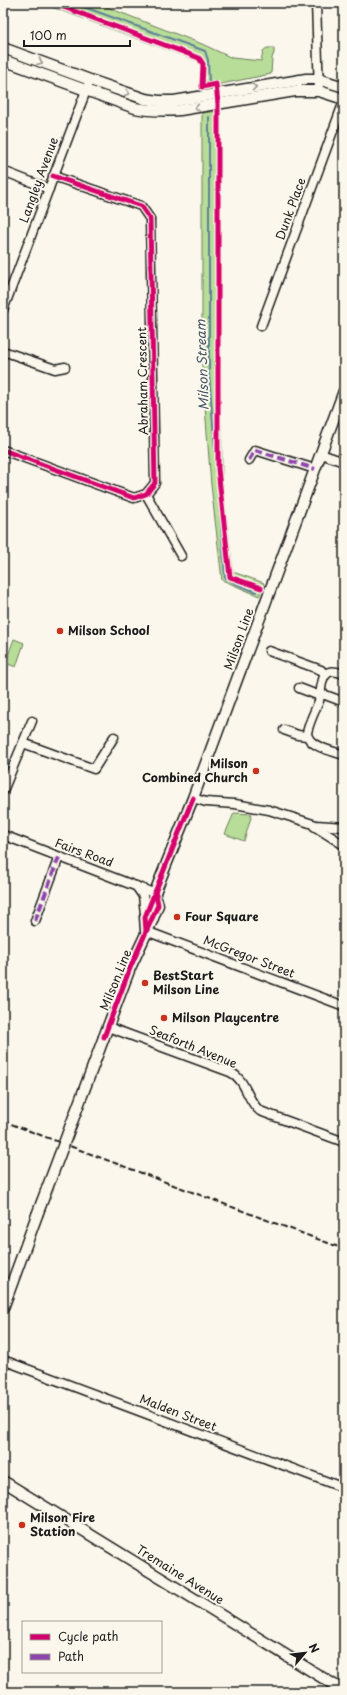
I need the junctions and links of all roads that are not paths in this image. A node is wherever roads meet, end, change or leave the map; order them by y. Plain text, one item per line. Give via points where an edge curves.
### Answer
1 (316, 3) edge
2 (3, 48) edge
3 (3, 60) edge
4 (318, 79) junction
5 (88, 85) junction
6 (344, 87) edge
7 (319, 91) junction
8 (344, 100) edge
9 (3, 171) edge
10 (54, 176) junction
11 (49, 189) junction
12 (3, 310) edge
13 (261, 326) dead end
14 (3, 351) edge
15 (65, 367) dead end
16 (344, 392) edge
17 (3, 450) edge
18 (321, 454) junction
19 (249, 460) dead end
20 (344, 462) edge
21 (315, 469) junction
22 (146, 494) junction
23 (181, 556) dead end
24 (269, 651) dead end
25 (344, 674) edge
26 (326, 675) junction
27 (299, 688) dead end
28 (320, 694) junction
29 (344, 702) edge
30 (32, 721) dead end
31 (284, 730) dead end
32 (307, 736) junction
33 (114, 737) dead end
34 (23, 743) junction
35 (344, 755) edge
36 (3, 791) edge
37 (193, 798) junction
38 (308, 823) junction
39 (344, 827) edge
40 (3, 835) edge
41 (344, 845) edge
42 (59, 857) junction
43 (136, 886) junction
44 (156, 894) junction
45 (146, 917) junction
46 (35, 921) dead end
47 (146, 931) junction
48 (344, 1006) edge
49 (106, 1032) junction
50 (344, 1142) edge
51 (3, 1308) edge
52 (3, 1360) edge
53 (3, 1481) edge
54 (344, 1488) edge
55 (344, 1691) edge

1 - 4 street
2 -> 5 main road
3 - 5 main road
5 -> 4 main road via 145,99 174,101 252,87
4 - 6 main road
4 - 7 street
7 -> 5 main road via 295,92 162,112 135,108
5 - 10 street, Langley Avenue
7 - 8 main road
8 - 13 street, Dunk Place
9 - 11 street
10 - 11 street, Langley Avenue
10 - 22 street, Abraham Crescent via 141,206 150,219 155,483
11 - 12 street, Langley Avenue
14 - 15 street via 55,369
16 - 18 main road, Milson Line
17 - 22 street via 134,498
18 - 20 street
18 - 21 main road, Milson Line
19 - 21 street via 255,450
21 - 37 main road, Milson Line
22 - 23 street
24 - 26 street via 321,670
25 - 26 street via 335,671
26 - 28 street via 322,680
27 - 28 street
28 - 29 street
28 - 32 street
30 - 34 street
31 - 32 street
32 - 35 street via 312,743
33 - 34 street via 94,769
34 - 36 street
37 - 38 street via 269,810
37 - 44 main road, Milson Line
38 - 39 street
38 - 41 street
40 - 42 street, Fairs Road
42 - 43 street, Fairs Road
42 - 46 street
43 - 44 street, Fairs Road
43 - 45 street via 143,896
44 - 45 main road, Milson Line
44 - 47 main road, Milson Line via 158,905
45 - 47 main road, Milson Line
47 - 48 street, McGregor Street
47 - 49 main road, Milson Line
49 - 50 street, Seaforth Avenue via 230,1072 241,1081 260,1111
49 - 51 main road, Milson Line, bridge
52 - 54 street, Malden Street
53 - 55 main road, Tremaine Avenue

